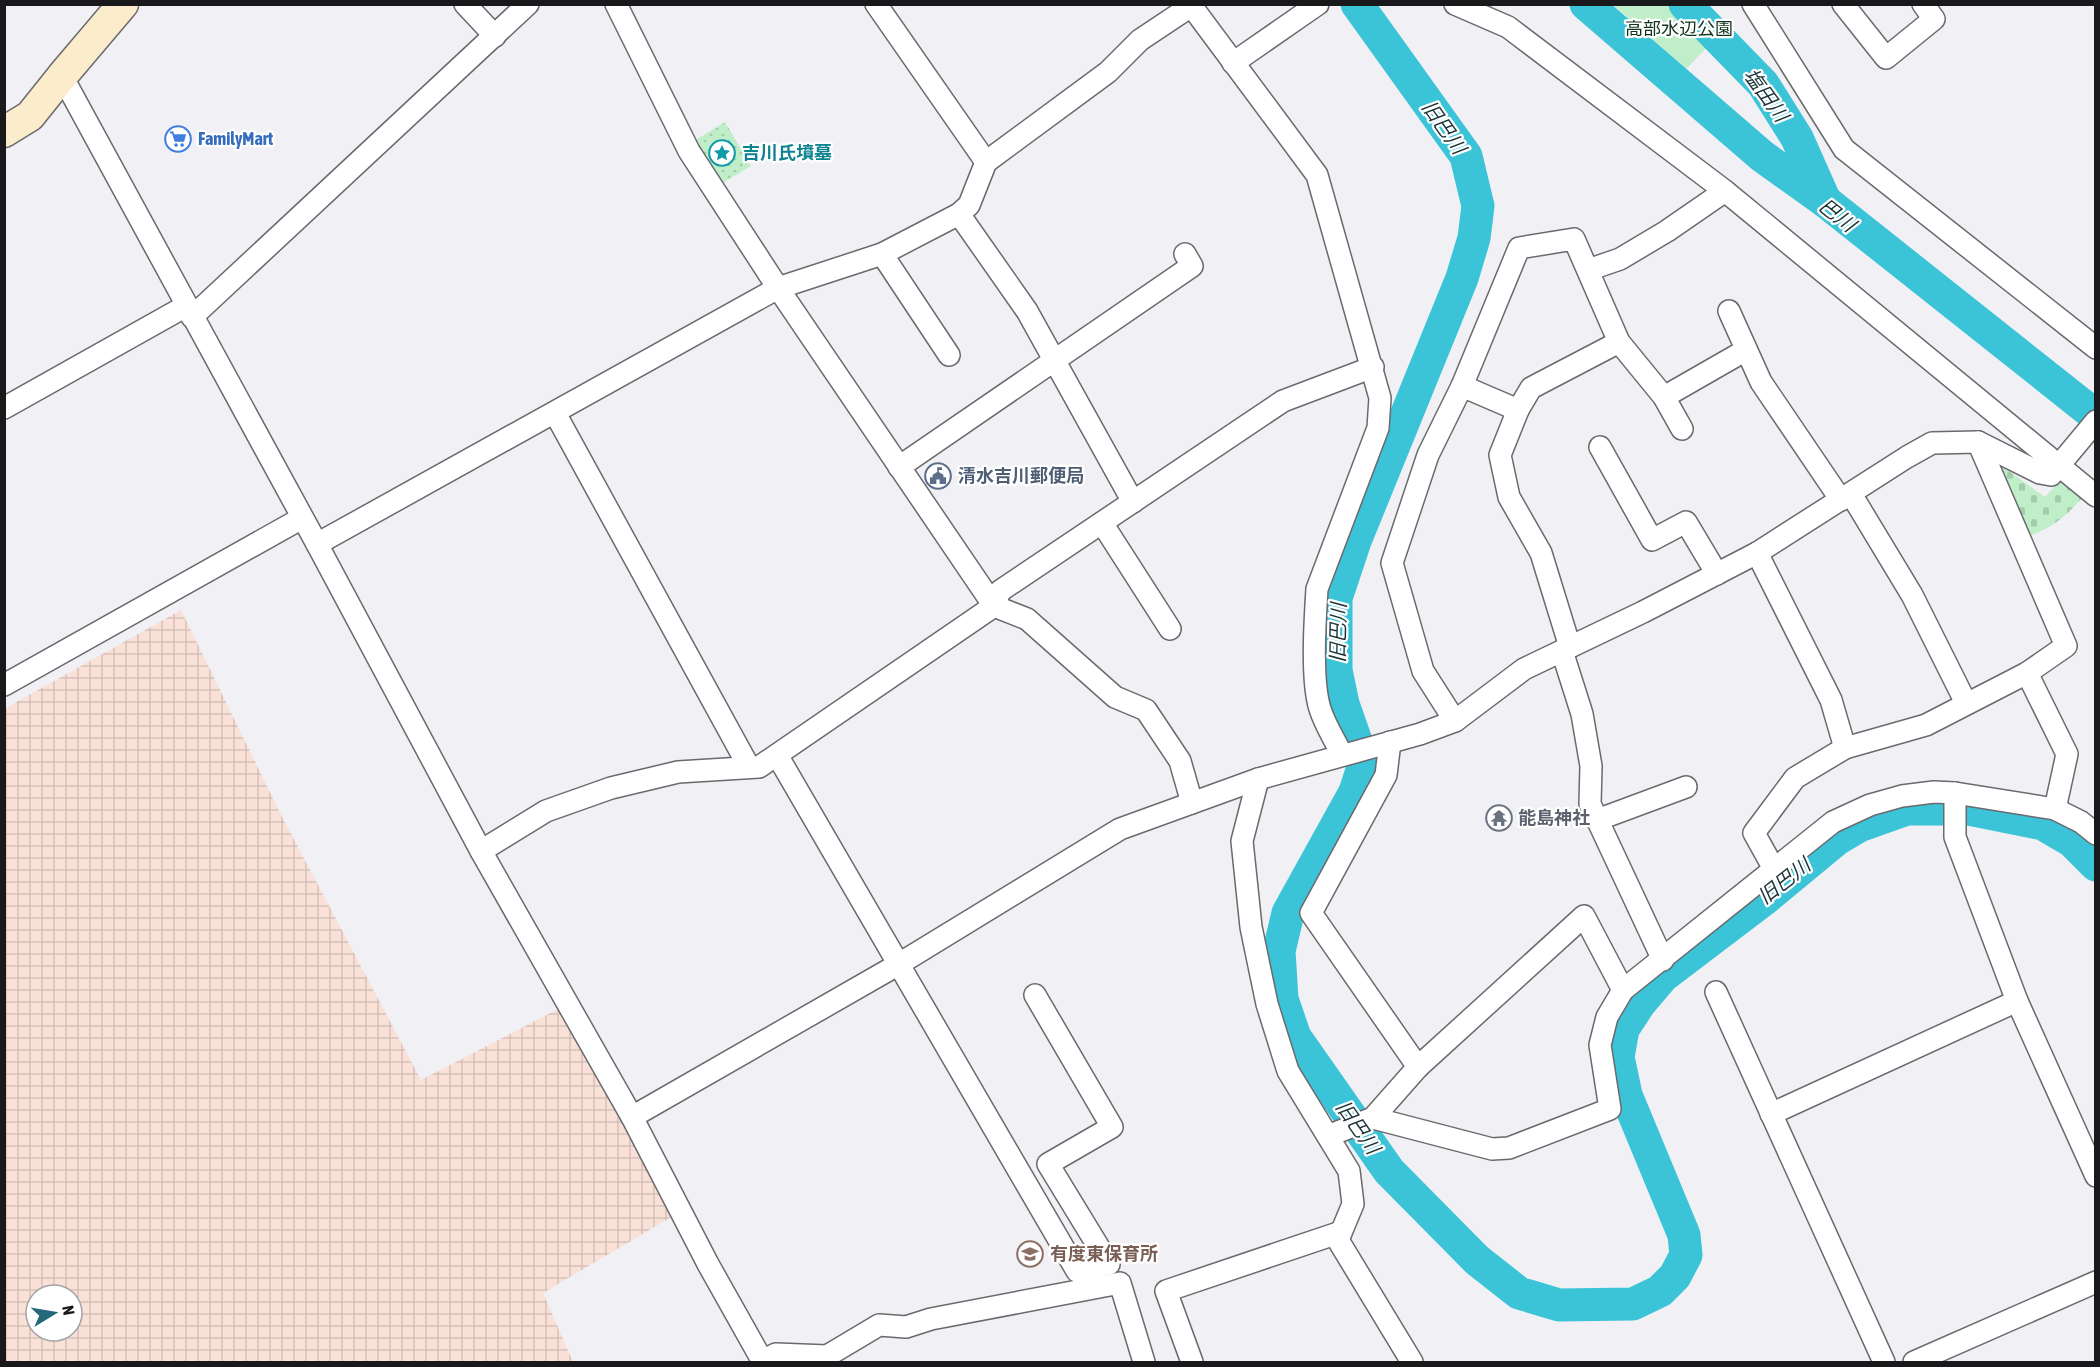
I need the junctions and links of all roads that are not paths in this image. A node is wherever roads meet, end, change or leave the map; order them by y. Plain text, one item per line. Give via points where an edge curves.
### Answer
1 (123, 4) edge
2 (465, 4) edge
3 (528, 4) edge
4 (616, 4) edge
5 (876, 4) edge
6 (1318, 4) edge
7 (1455, 4) edge
8 (1753, 4) edge
9 (1843, 4) edge
10 (1923, 4) edge
11 (1190, 5) edge
12 (495, 36) junction
13 (1233, 63) junction
14 (62, 76) junction
15 (4, 132) edge
16 (986, 162) junction
17 (1725, 191) junction
18 (959, 214) junction
19 (882, 254) junction
20 (1185, 254) dead end
21 (1588, 270) junction
22 (778, 288) junction
23 (189, 311) junction
24 (1729, 311) dead end
25 (1619, 342) junction
26 (2096, 348) edge
27 (1746, 350) junction
28 (949, 355) dead end
29 (1055, 362) junction
30 (1373, 367) junction
31 (1462, 386) junction
32 (1664, 397) junction
33 (4, 408) edge
34 (1518, 410) junction
35 (555, 413) junction
36 (2096, 421) edge
37 (1682, 429) dead end
38 (1978, 442) junction
39 (1600, 447) dead end
40 (2061, 464) junction
41 (899, 467) junction
42 (2096, 496) edge
43 (1846, 497) junction
44 (1133, 502) junction
45 (302, 518) junction
46 (1102, 523) junction
47 (317, 544) junction
48 (1757, 553) junction
49 (1717, 574) junction
50 (994, 606) junction
51 (1170, 629) dead end
52 (1566, 649) junction
53 (2027, 673) junction
54 (4, 685) edge
55 (1966, 704) junction
56 (1455, 722) junction
57 (1845, 748) junction
58 (1365, 749) junction
59 (777, 755) junction
60 (749, 767) junction
61 (1258, 779) junction
62 (1686, 787) dead end
63 (1955, 793) junction
64 (1191, 803) junction
65 (2055, 809) junction
66 (1597, 820) junction
67 (2096, 834) edge
68 (481, 851) junction
69 (1774, 869) junction
70 (1663, 960) junction
71 (899, 964) junction
72 (1623, 990) junction
73 (1716, 992) dead end
74 (1035, 995) dead end
75 (2017, 1001) junction
76 (1418, 1067) junction
77 (1771, 1114) junction
78 (632, 1117) junction
79 (1373, 1118) junction
80 (1328, 1136) junction
81 (2096, 1176) edge
82 (1341, 1232) junction
83 (2096, 1282) edge
84 (762, 1361) edge
85 (1144, 1362) edge
86 (1192, 1362) edge
87 (1412, 1362) edge
88 (1884, 1362) edge
89 (1914, 1362) edge

1 - 14 street
2 - 12 street
3 - 12 street
4 - 22 street via 689,151
5 - 16 street
6 - 13 street
7 - 17 street via 1508,27
8 - 26 street via 1844,149
9 - 10 street via 1886,58 1934,19
11 - 13 street
11 - 16 street via 1140,40 1108,72
12 - 23 street
13 - 30 street via 1317,175
14 - 15 street via 30,116
14 - 23 street
16 - 18 street via 969,205
17 - 21 street via 1620,259
17 - 40 street
18 - 19 street
18 - 29 street via 1027,311
19 - 22 street
19 - 28 street
20 - 29 street via 1192,266
21 - 25 street
21 - 31 street via 1574,239 1519,248
22 - 35 street
22 - 41 street
23 - 33 street
23 - 45 street
24 - 27 street
25 - 32 street
25 - 34 street via 1531,388
27 - 32 street
27 - 43 street via 1761,382
29 - 41 street
29 - 44 street
30 - 44 street via 1283,401
30 - 58 street via 1380,398 1378,428 1317,589 1316,675 1320,708
31 - 34 street
31 - 56 street via 1428,455 1392,563 1423,671
32 - 37 street
34 - 52 street via 1500,454 1509,497 1540,553
35 - 47 street
35 - 60 street
36 - 40 street
38 - 40 street via 2040,473 2051,475
38 - 43 street via 1932,443
38 - 53 street via 2066,646
39 - 49 street via 1652,540 1686,522
40 - 42 street
41 - 50 street
43 - 48 street
43 - 55 street via 1912,595
44 - 46 street
45 - 47 street
45 - 54 street
46 - 50 street via 1000,591
46 - 51 street
47 - 68 street
48 - 49 street
48 - 57 street via 1831,700
49 - 52 street
50 - 59 street
50 - 64 street via 1027,619 1115,697 1146,710 1180,761
52 - 56 street via 1524,669
52 - 66 street via 1582,714 1591,766 1590,804
53 - 55 street
53 - 65 street via 2067,754
55 - 57 street via 1926,725
56 - 58 street
57 - 69 street via 1795,778 1754,833
58 - 61 street
58 - 76 street via 1386,775 1311,913
59 - 60 street via 759,767
59 - 71 street
60 - 68 street via 678,772 611,788 546,811
61 - 64 street
61 - 80 street via 1242,842 1251,927 1267,1004 1288,1071
62 - 66 street
63 - 65 street
63 - 69 street via 1902,796 1870,805 1833,822
63 - 75 street via 1955,837
64 - 71 street via 1120,829
65 - 67 street
66 - 70 street
68 - 78 street
69 - 70 street
70 - 72 street
71 - 74 street via 1077,1271 1109,1264 1048,1164 1112,1127
71 - 78 street
72 - 76 street via 1584,916
72 - 79 street via 1607,1017 1600,1045 1610,1109 1509,1148 1492,1149
73 - 77 street
75 - 77 street
75 - 81 street
76 - 79 street
77 - 88 street
78 - 84 street
79 - 80 street
80 - 82 street via 1349,1171 1353,1204
82 - 86 street via 1166,1291
82 - 87 street via 1338,1240
83 - 89 street
84 - 85 street via 776,1353 827,1356 879,1325 906,1327 1120,1282

